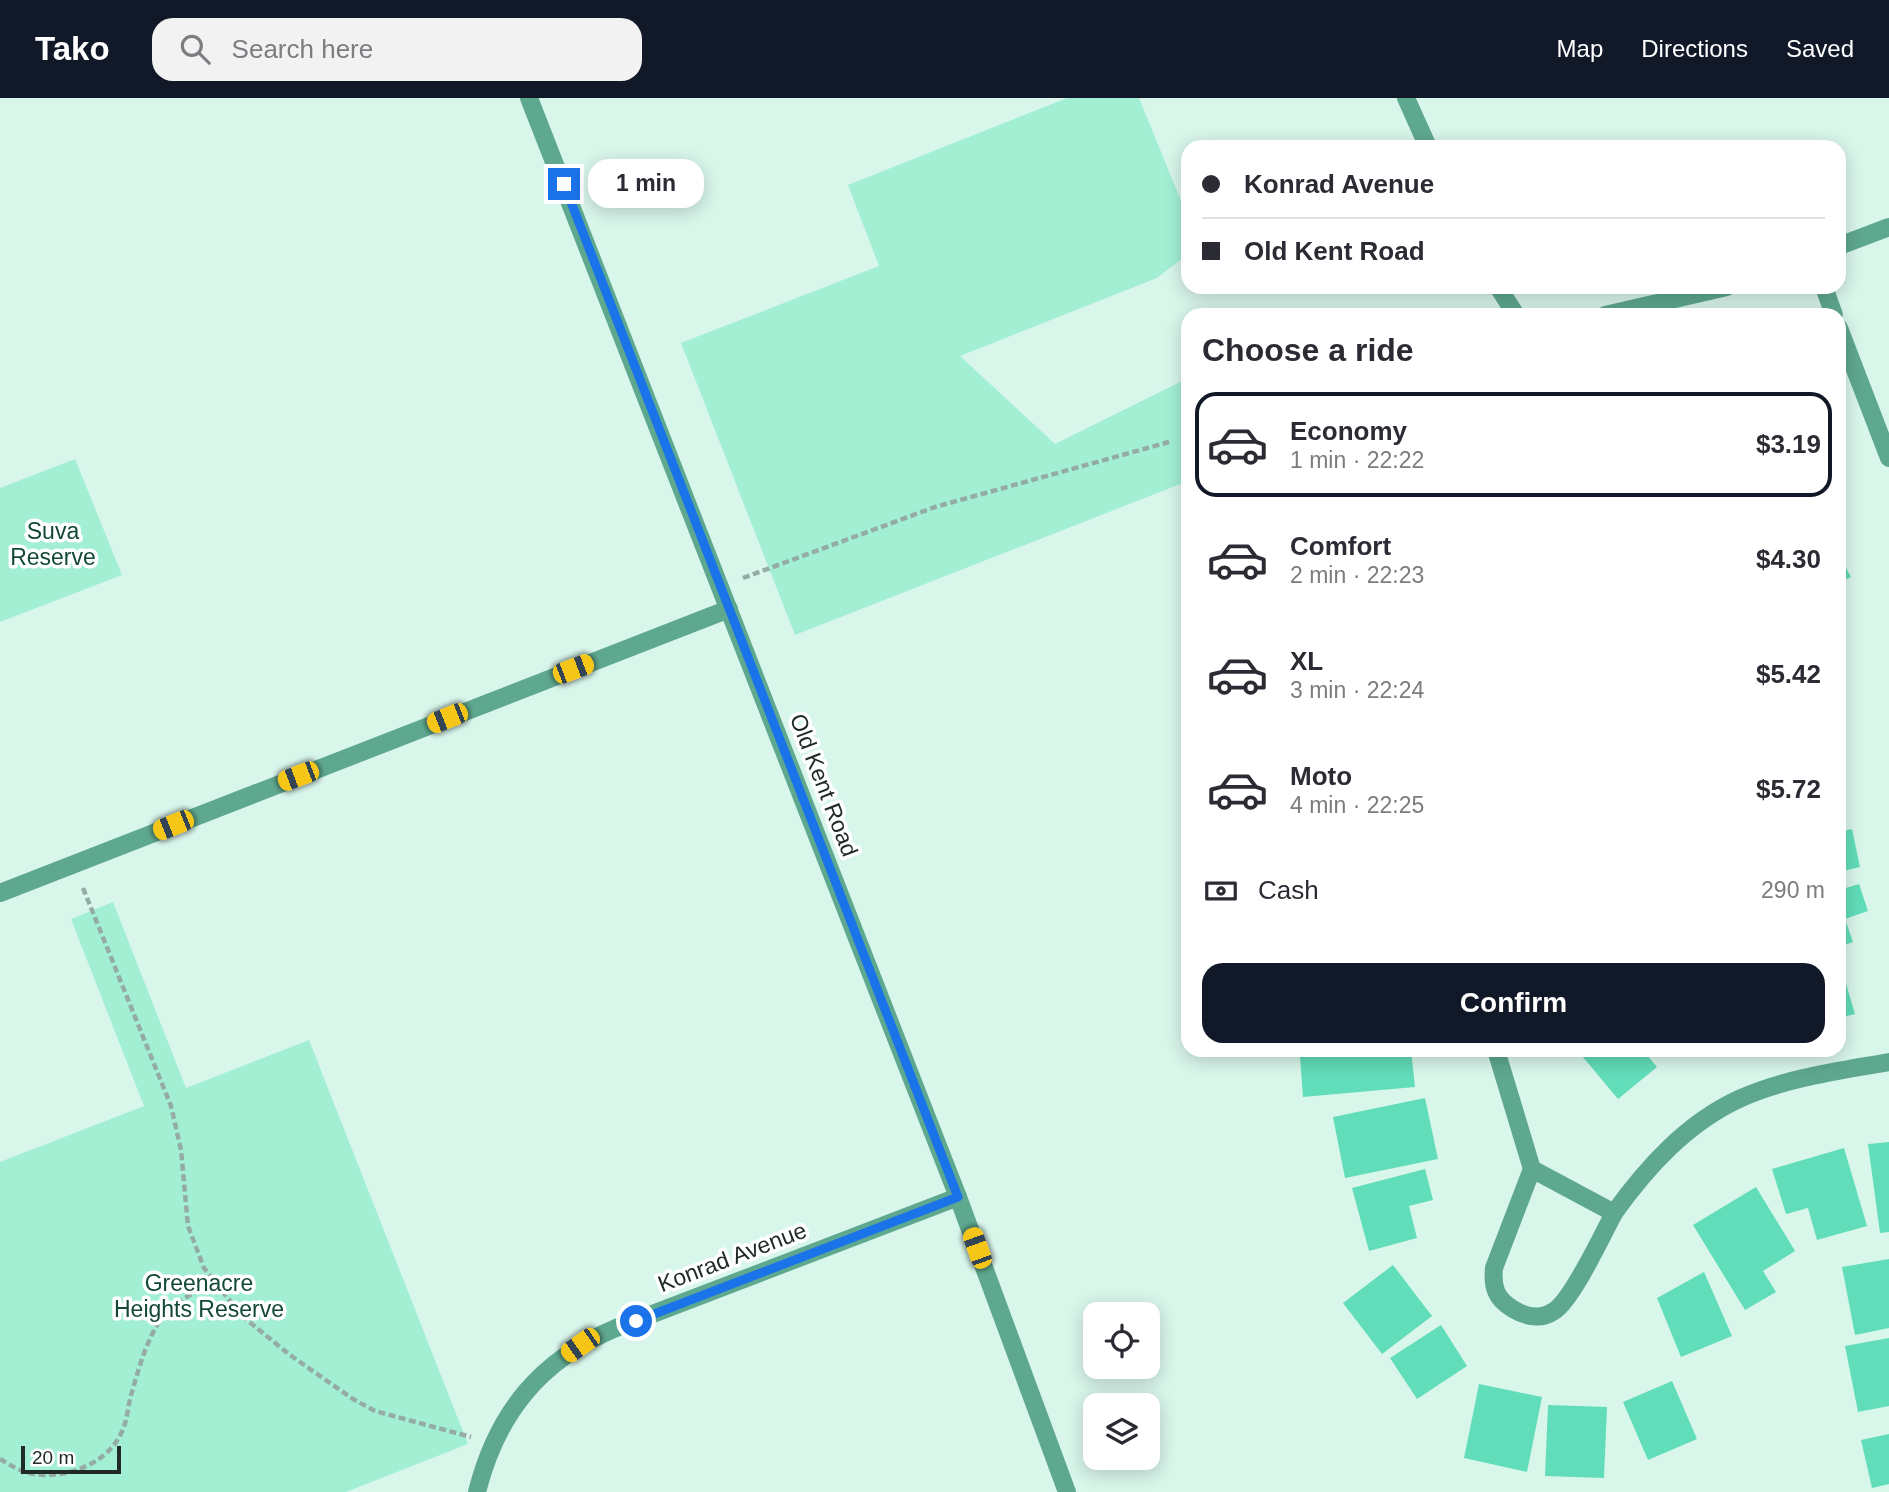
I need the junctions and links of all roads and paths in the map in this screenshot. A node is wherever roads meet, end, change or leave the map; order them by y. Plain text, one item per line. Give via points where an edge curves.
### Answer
1 (529, 98) edge
2 (1406, 98) edge
3 (1425, 140) edge
4 (1889, 227) edge
5 (1846, 243) edge
6 (1696, 294) edge
7 (1636, 308) edge
8 (1846, 346) edge
9 (1168, 442) dead end
10 (1889, 458) edge
11 (729, 609) junction
12 (74, 864) junction
13 (0, 893) edge
14 (1498, 1057) edge
15 (1889, 1062) edge
16 (1532, 1169) junction
17 (958, 1197) junction
18 (1615, 1213) junction
19 (215, 1283) junction
20 (493, 1443) junction
21 (0, 1459) edge
22 (477, 1492) edge
23 (1067, 1492) edge

1 - 11 street, Old Kent Road
2 - 3 street
4 - 5 street
6 - 7 street
8 - 10 street
9 - 11 path via 935,507 744,577
11 - 12 street
11 - 17 street, Old Kent Road
12 - 13 street
12 - 19 path via 171,1106 188,1226 204,1268
14 - 16 street
15 - 18 street via 1783,1084 1740,1099 1688,1132 1639,1178
16 - 18 street
16 - 18 street via 1494,1268 1497,1295 1519,1313 1534,1317 1557,1310
17 - 20 street, Konrad Avenue via 580,1345 532,1384
17 - 23 street, Old Kent Road
19 - 20 path via 242,1316 353,1399 375,1411
19 - 21 path via 184,1297 156,1327 123,1430 109,1450 76,1472 58,1475 32,1474
20 - 22 street, Konrad Avenue

